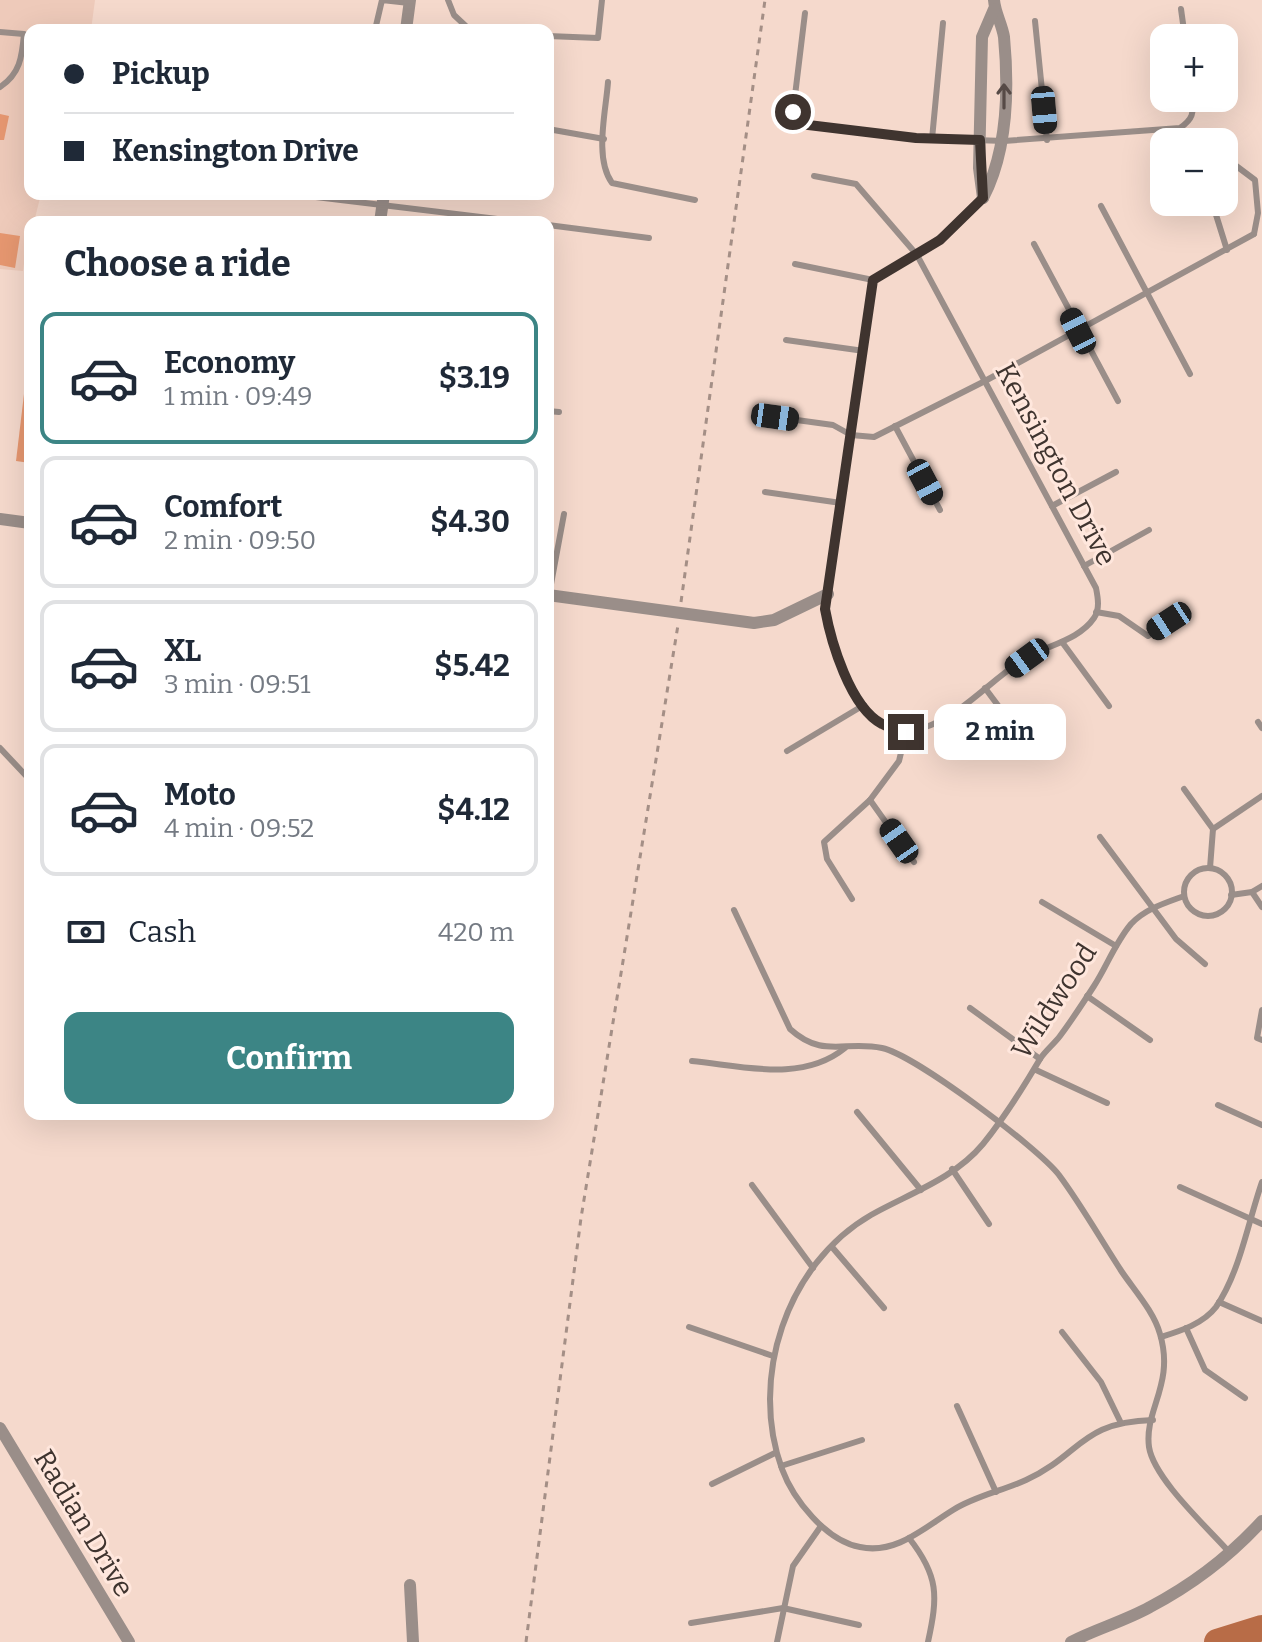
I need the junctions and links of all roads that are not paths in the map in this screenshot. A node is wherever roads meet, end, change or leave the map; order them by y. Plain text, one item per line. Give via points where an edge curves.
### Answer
1 (448, 0) edge
2 (602, 0) edge
3 (409, 2) edge
4 (994, 4) edge
5 (1181, 9) dead end
6 (805, 13) dead end
7 (1035, 21) dead end
8 (943, 23) dead end
9 (376, 24) edge
10 (407, 24) edge
11 (464, 24) edge
12 (1183, 24) edge
13 (0, 32) edge
14 (554, 36) edge
15 (608, 82) dead end
16 (0, 87) edge
17 (1194, 112) edge
18 (554, 130) edge
19 (604, 139) junction
20 (932, 139) junction
21 (980, 140) junction
22 (1047, 140) junction
23 (1004, 141) junction
24 (1238, 167) edge
25 (814, 176) dead end
26 (983, 198) junction
27 (387, 200) edge
28 (695, 200) dead end
29 (1101, 206) dead end
30 (433, 211) junction
31 (1260, 214) edge
32 (433, 216) edge
33 (473, 216) edge
34 (1216, 216) edge
35 (554, 226) edge
36 (1254, 234) junction
37 (1262, 237) edge
38 (649, 238) dead end
39 (1034, 244) dead end
40 (1227, 250) junction
41 (917, 255) junction
42 (795, 264) dead end
43 (873, 280) junction
44 (1147, 293) junction
45 (1078, 331) junction
46 (786, 340) dead end
47 (864, 351) junction
48 (1190, 374) dead end
49 (985, 381) junction
50 (1118, 401) dead end
51 (554, 412) edge
52 (559, 412) dead end
53 (775, 417) dead end
54 (895, 426) junction
55 (851, 435) junction
56 (1116, 472) dead end
57 (765, 492) dead end
58 (841, 503) junction
59 (1052, 506) junction
60 (940, 510) dead end
61 (564, 514) dead end
62 (0, 519) edge
63 (24, 522) edge
64 (1149, 530) dead end
65 (1084, 566) junction
66 (554, 568) edge
67 (828, 594) junction
68 (554, 596) edge
69 (1096, 612) junction
70 (1169, 621) dead end
71 (1062, 642) junction
72 (985, 688) junction
73 (864, 705) junction
74 (1109, 706) dead end
75 (906, 732) junction
76 (0, 748) edge
77 (787, 751) dead end
78 (1032, 751) dead end
79 (24, 774) edge
80 (1184, 789) dead end
81 (1262, 796) edge
82 (870, 800) junction
83 (1213, 829) junction
84 (1100, 837) dead end
85 (914, 862) dead end
86 (1210, 868) junction
87 (1262, 886) edge
88 (1252, 892) junction
89 (1231, 895) junction
90 (1184, 896) junction
91 (852, 899) dead end
92 (1042, 902) dead end
93 (1262, 907) edge
94 (1152, 908) junction
95 (734, 910) dead end
96 (1116, 946) junction
97 (1205, 964) dead end
98 (1087, 996) junction
99 (970, 1008) dead end
100 (1262, 1010) edge
101 (1150, 1040) dead end
102 (1262, 1040) edge
103 (845, 1048) junction
104 (1040, 1059) junction
105 (692, 1061) dead end
106 (1036, 1070) junction
107 (1107, 1103) dead end
108 (1218, 1105) dead end
109 (857, 1112) dead end
110 (997, 1124) junction
111 (1262, 1125) edge
112 (952, 1169) junction
113 (1262, 1182) edge
114 (752, 1185) dead end
115 (1180, 1187) dead end
116 (921, 1190) junction
117 (1250, 1219) junction
118 (989, 1224) dead end
119 (1262, 1224) edge
120 (832, 1247) junction
121 (813, 1268) junction
122 (1219, 1302) junction
123 (884, 1308) dead end
124 (1262, 1321) edge
125 (689, 1327) dead end
126 (1186, 1328) junction
127 (1062, 1332) dead end
128 (1161, 1337) junction
129 (773, 1356) junction
130 (1245, 1398) dead end
131 (957, 1406) dead end
132 (1153, 1420) junction
133 (1120, 1421) junction
134 (0, 1428) edge
135 (862, 1440) dead end
136 (775, 1453) junction
137 (781, 1466) junction
138 (712, 1484) dead end
139 (996, 1492) junction
140 (1262, 1521) edge
141 (821, 1526) junction
142 (909, 1538) junction
143 (1230, 1553) junction
144 (410, 1585) dead end
145 (783, 1608) junction
146 (691, 1623) dead end
147 (859, 1625) dead end
148 (129, 1642) edge
149 (413, 1642) edge
150 (777, 1642) edge
151 (928, 1642) edge
152 (1071, 1642) edge

1 - 11 lane
2 - 14 lane via 598,38
3 - 9 lane via 382,0
3 - 10 street
4 - 21 street via 982,37
23 -> 4 street via 1004,34
5 - 12 lane
6 - 20 lane via 793,112 800,124
7 - 22 lane
8 - 20 lane
13 - 16 lane via 24,34 19,66
15 - 19 lane
17 - 22 lane via 1180,128
18 - 19 lane
19 - 28 lane via 604,170 612,183
20 - 21 lane
21 - 23 lane
21 - 26 street
22 - 23 lane
23 - 26 street
24 - 31 lane via 1251,174
25 - 41 lane, Kensington Drive via 856,184
26 - 41 lane
27 - 30 lane
29 - 44 lane
30 - 32 lane
30 - 33 lane
31 - 36 lane
34 - 40 lane
35 - 38 lane
36 - 37 lane
36 - 40 lane
39 - 45 lane
40 - 44 lane
41 - 43 lane
41 - 49 lane, Kensington Drive
42 - 43 lane
43 - 47 lane
44 - 45 lane
44 - 48 lane
45 - 49 lane
45 - 50 lane
46 - 47 lane
47 - 55 lane
49 - 54 lane
49 - 59 lane, Kensington Drive
51 - 52 lane
53 - 55 lane via 833,425
54 - 55 lane via 874,437
54 - 60 lane
55 - 58 lane
56 - 59 lane
57 - 58 lane
58 - 67 lane
59 - 65 lane, Kensington Drive
61 - 66 lane
62 - 63 street
64 - 65 lane
65 - 69 lane, Kensington Drive via 1096,588
67 - 68 street via 774,620 754,623
67 - 73 lane via 825,609 835,654
69 - 70 lane via 1119,616 1148,636
69 - 71 lane, Kensington Drive
71 - 72 lane, Kensington Drive via 1027,658
71 - 74 lane
72 - 75 lane, Kensington Drive via 933,725
72 - 78 lane
73 - 75 lane via 879,723
73 - 77 lane
75 - 82 lane via 899,761
76 - 79 lane
80 - 83 lane
81 - 83 lane
82 - 85 lane
82 - 91 lane via 824,842 827,859
83 - 86 lane
84 - 94 lane
86 - 89 lane via 1229,880
86 - 90 lane via 1190,876
87 - 88 lane
88 - 89 lane
88 - 93 lane
89 - 90 lane via 1225,909 1204,916 1191,909
90 - 94 lane
92 - 96 lane
94 - 96 lane, Wildwood via 1133,922
94 - 97 lane via 1179,944
95 - 103 lane via 790,1029 813,1045
96 - 98 lane, Wildwood
98 - 101 lane
98 - 104 lane, Wildwood
99 - 104 lane
100 - 102 lane via 1257,1038
103 - 105 lane via 830,1060 784,1070
103 - 110 lane via 881,1048 905,1057
104 - 106 lane, Wildwood
106 - 107 lane
106 - 110 lane, Wildwood
108 - 111 lane
109 - 116 lane
110 - 112 lane, Wildwood via 981,1147
110 - 128 lane via 1057,1173
112 - 116 lane, Wildwood
112 - 118 lane
113 - 117 lane
114 - 121 lane
115 - 117 lane
116 - 120 lane, Wildwood via 870,1216
117 - 119 lane
117 - 122 lane
120 - 121 lane, Wildwood
120 - 123 lane
121 - 129 lane, Wildwood via 793,1297
122 - 124 lane
122 - 126 lane
125 - 129 lane
126 - 128 lane
126 - 130 lane via 1205,1370
127 - 133 lane via 1101,1382
128 - 132 lane via 1166,1378
129 - 136 lane, Wildwood
131 - 139 lane
132 - 133 lane
132 - 143 lane via 1152,1458
133 - 139 lane via 1092,1432 1029,1479
134 - 148 street, Radian Drive
135 - 137 lane
136 - 137 lane, Wildwood
136 - 138 lane
137 - 141 lane, Wildwood via 787,1483
139 - 142 lane via 956,1508
140 - 143 street
141 - 142 lane via 859,1548 890,1546
141 - 145 lane via 793,1566
142 - 151 lane via 935,1583
143 - 152 street via 1148,1608
144 - 149 street
145 - 146 lane
145 - 147 lane
145 - 150 lane

